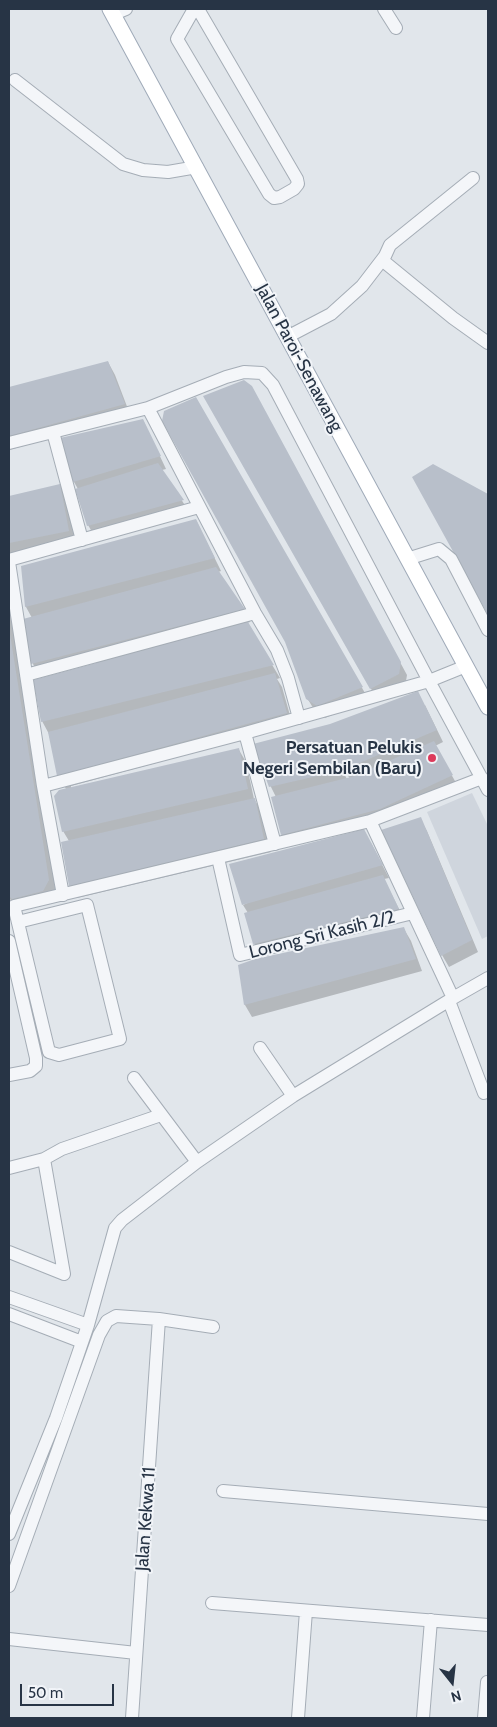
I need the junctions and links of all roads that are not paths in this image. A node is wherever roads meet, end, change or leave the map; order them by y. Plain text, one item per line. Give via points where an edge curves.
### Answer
1 (194, 9) edge
2 (198, 9) edge
3 (384, 9) edge
4 (117, 10) edge
5 (396, 28) dead end
6 (15, 80) dead end
7 (197, 167) junction
8 (473, 178) dead end
9 (382, 260) junction
10 (287, 337) junction
11 (488, 343) edge
12 (148, 408) junction
13 (53, 432) junction
14 (9, 443) edge
15 (199, 507) junction
16 (82, 540) junction
17 (407, 559) junction
18 (9, 561) edge
19 (255, 613) junction
20 (488, 630) edge
21 (466, 666) junction
22 (26, 675) junction
23 (429, 681) junction
24 (488, 707) edge
25 (299, 718) junction
26 (245, 733) junction
27 (482, 778) junction
28 (43, 786) junction
29 (488, 790) edge
30 (370, 821) junction
31 (275, 844) junction
32 (218, 858) junction
33 (63, 895) junction
34 (413, 913) junction
35 (18, 922) junction
36 (9, 941) edge
37 (488, 978) edge
38 (451, 999) junction
39 (260, 1048) dead end
40 (9, 1074) edge
41 (134, 1078) dead end
42 (484, 1093) dead end
43 (293, 1096) junction
44 (162, 1115) junction
45 (44, 1159) junction
46 (197, 1162) junction
47 (9, 1168) edge
48 (9, 1252) edge
49 (9, 1297) edge
50 (9, 1314) edge
51 (159, 1319) junction
52 (88, 1325) junction
53 (213, 1327) dead end
54 (82, 1342) junction
55 (223, 1491) dead end
56 (488, 1514) edge
57 (9, 1534) edge
58 (9, 1586) edge
59 (212, 1603) dead end
60 (306, 1611) junction
61 (431, 1620) junction
62 (488, 1625) edge
63 (9, 1639) edge
64 (136, 1653) junction
65 (488, 1682) edge
66 (132, 1718) edge
67 (298, 1718) edge
68 (423, 1718) edge
69 (484, 1718) edge

1 - 2 street via 177,39 269,194 274,198 280,197 294,189 297,179
3 - 5 street
4 - 7 main road, Jalan Paroi-Senawang
6 - 7 street via 123,164 168,172
7 - 10 main road, Jalan Paroi-Senawang
8 - 9 street via 390,245
9 - 10 street via 362,286 331,314
9 - 11 street
10 - 17 main road, Jalan Paroi-Senawang
12 - 13 street
12 - 15 street
12 - 23 street via 226,377 244,372 262,373 272,385
13 - 14 street
13 - 16 street
15 - 16 street
15 - 19 street
16 - 18 street
17 - 20 street via 439,549 451,559
17 - 21 main road, Jalan Paroi-Senawang
18 - 22 street
19 - 22 street
19 - 25 street via 277,650
21 - 23 street
21 - 24 main road, Jalan Paroi-Senawang
22 - 28 street
23 - 25 street
23 - 27 street
25 - 26 street
26 - 28 street
26 - 31 street
27 - 29 street
27 - 30 street
28 - 33 street
30 - 31 street
30 - 34 street
31 - 32 street
32 - 33 street
32 - 34 street, Lorong Sri Kasih 2/2 via 240,955
33 - 35 street via 14,906
34 - 38 street
35 - 35 street via 49,1052 59,1055 120,1039 86,905
36 - 40 street via 36,1058 36,1066 30,1070
37 - 38 street
38 - 42 street
38 - 43 street
39 - 43 street
41 - 44 street
43 - 46 street
44 - 45 street via 62,1149
44 - 46 street
45 - 47 street
45 - 48 street via 64,1274
46 - 52 street via 115,1228
49 - 52 street
50 - 54 street
51 - 53 street
51 - 58 street via 116,1316 103,1326
51 - 64 street, Jalan Kekwa 11
52 - 54 street
54 - 57 street via 56,1418
55 - 56 street
59 - 60 street
60 - 61 street
60 - 67 street
61 - 62 street
61 - 68 street
63 - 64 street
64 - 66 street, Jalan Kekwa 11
65 - 69 street

